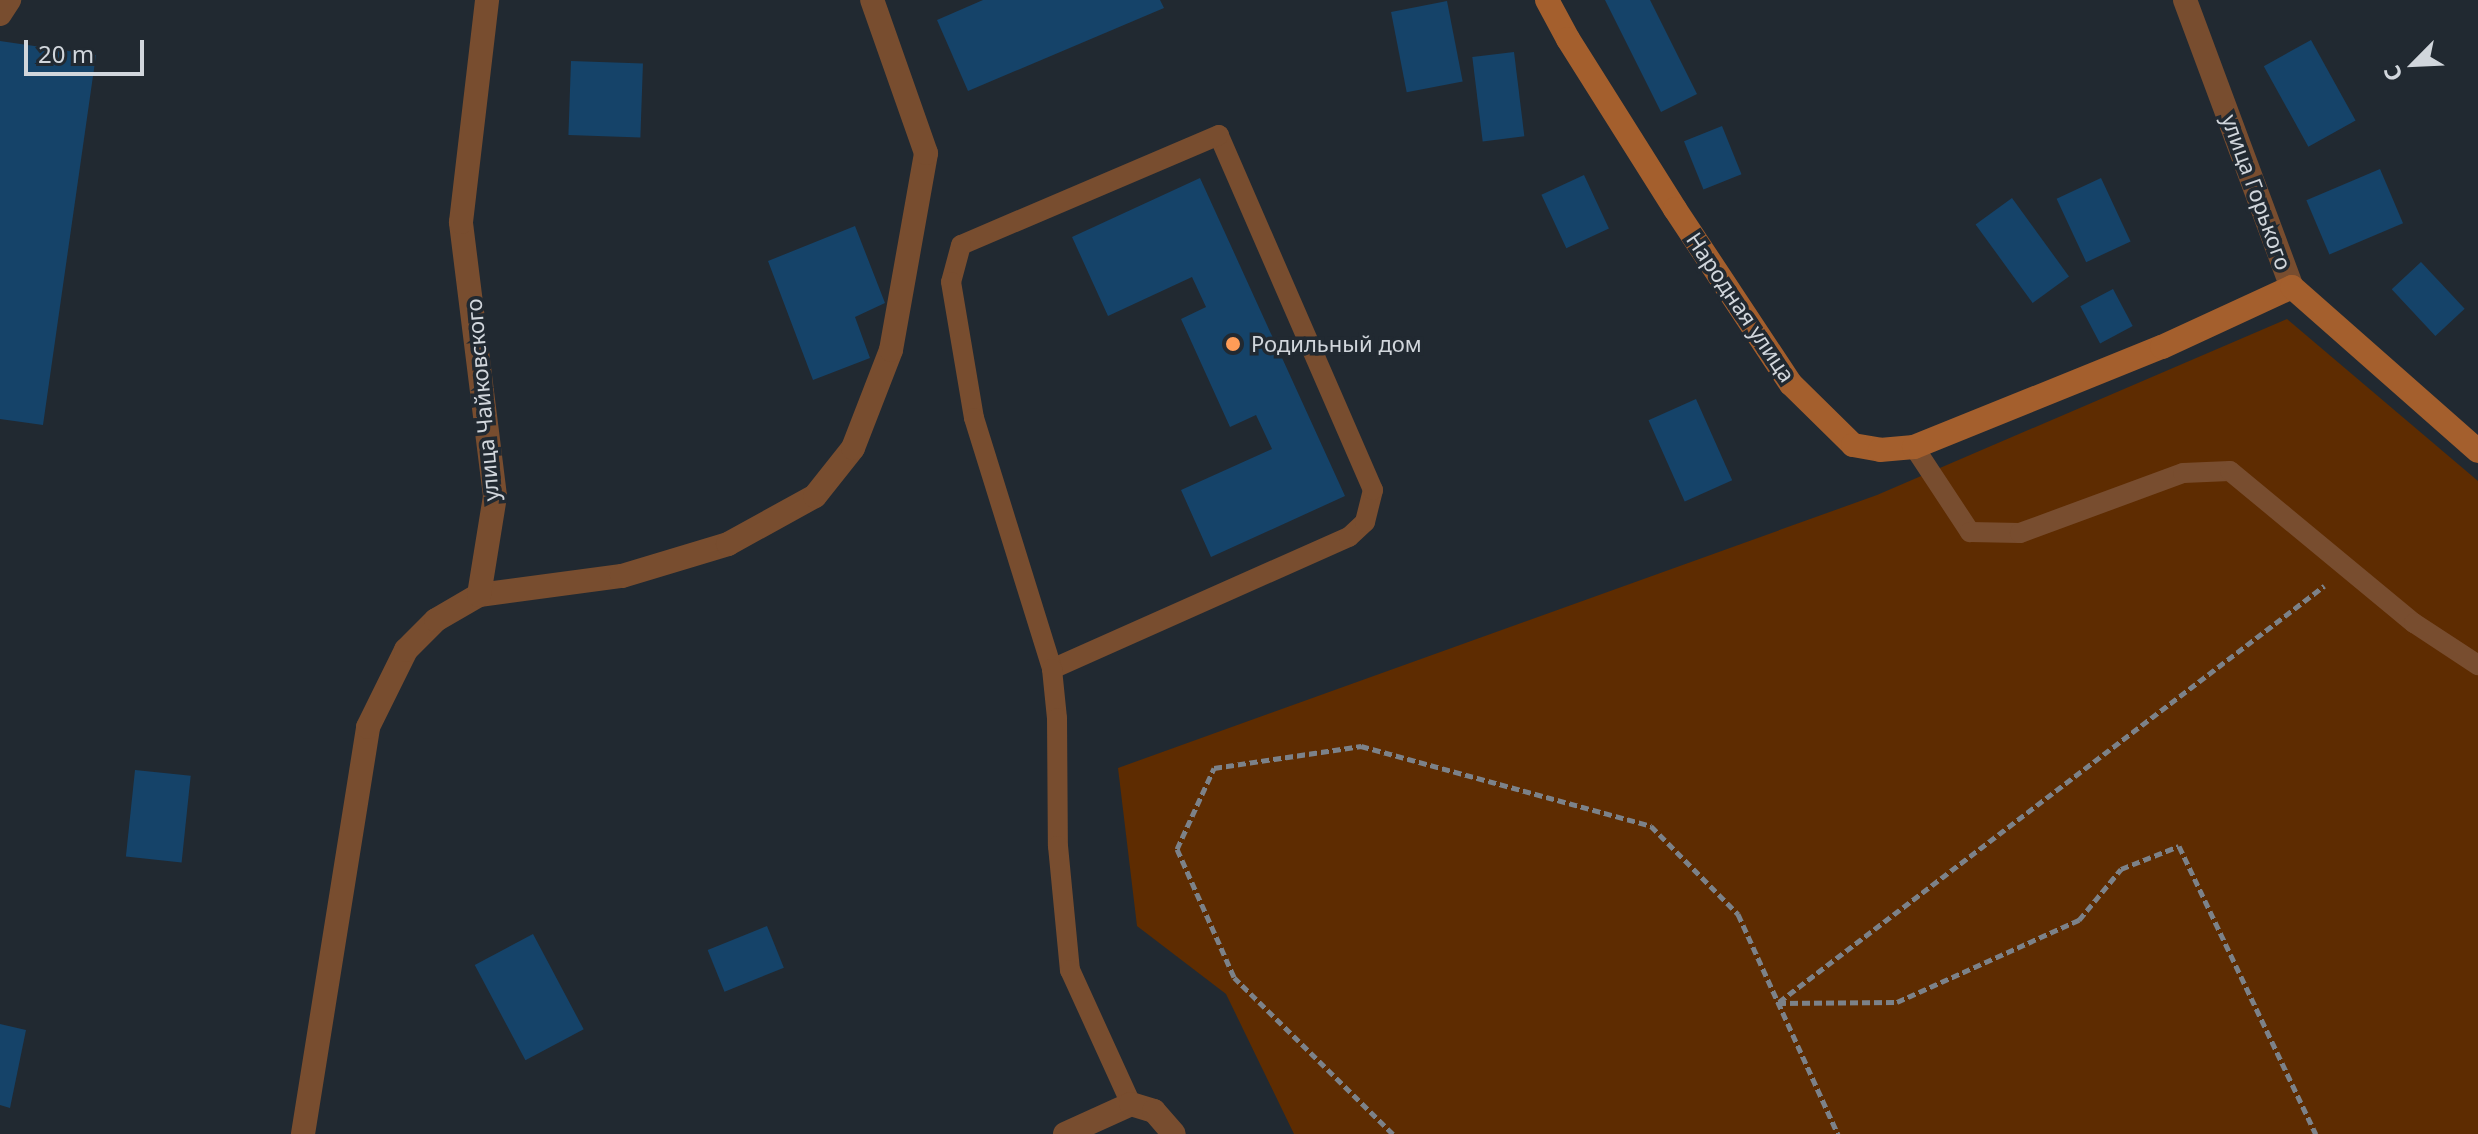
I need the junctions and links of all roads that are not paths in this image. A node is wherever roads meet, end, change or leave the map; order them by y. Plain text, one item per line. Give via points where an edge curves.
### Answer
1 (9, 0) edge
2 (487, 0) edge
3 (872, 0) edge
4 (1547, 0) edge
5 (2185, 0) edge
6 (0, 14) edge
7 (2292, 287) junction
8 (1914, 447) junction
9 (2478, 451) edge
10 (479, 595) junction
11 (2478, 665) edge
12 (1052, 669) junction
13 (1131, 1104) junction
14 (303, 1134) edge
15 (1065, 1134) edge
16 (1174, 1134) edge

1 - 6 street
2 - 10 street, улица Чайковского via 461,222 495,496
3 - 10 street via 926,153 891,350 853,448 815,496 728,544 622,576
4 - 8 street, Народная улица via 1675,209 1791,384 1853,445 1880,450
5 - 7 street, улица Горького
7 - 8 street, Народная улица via 2162,347
7 - 9 street, улица Горького
8 - 11 lane via 1970,532 2020,533 2183,473 2230,471 2414,623
10 - 14 street via 436,620 406,650 368,727
12 - 12 lane via 974,418 951,282 961,245 1219,135 1373,490 1365,522 1349,537
12 - 13 lane via 1058,846 1070,970
13 - 15 street
13 - 16 street via 1154,1111

